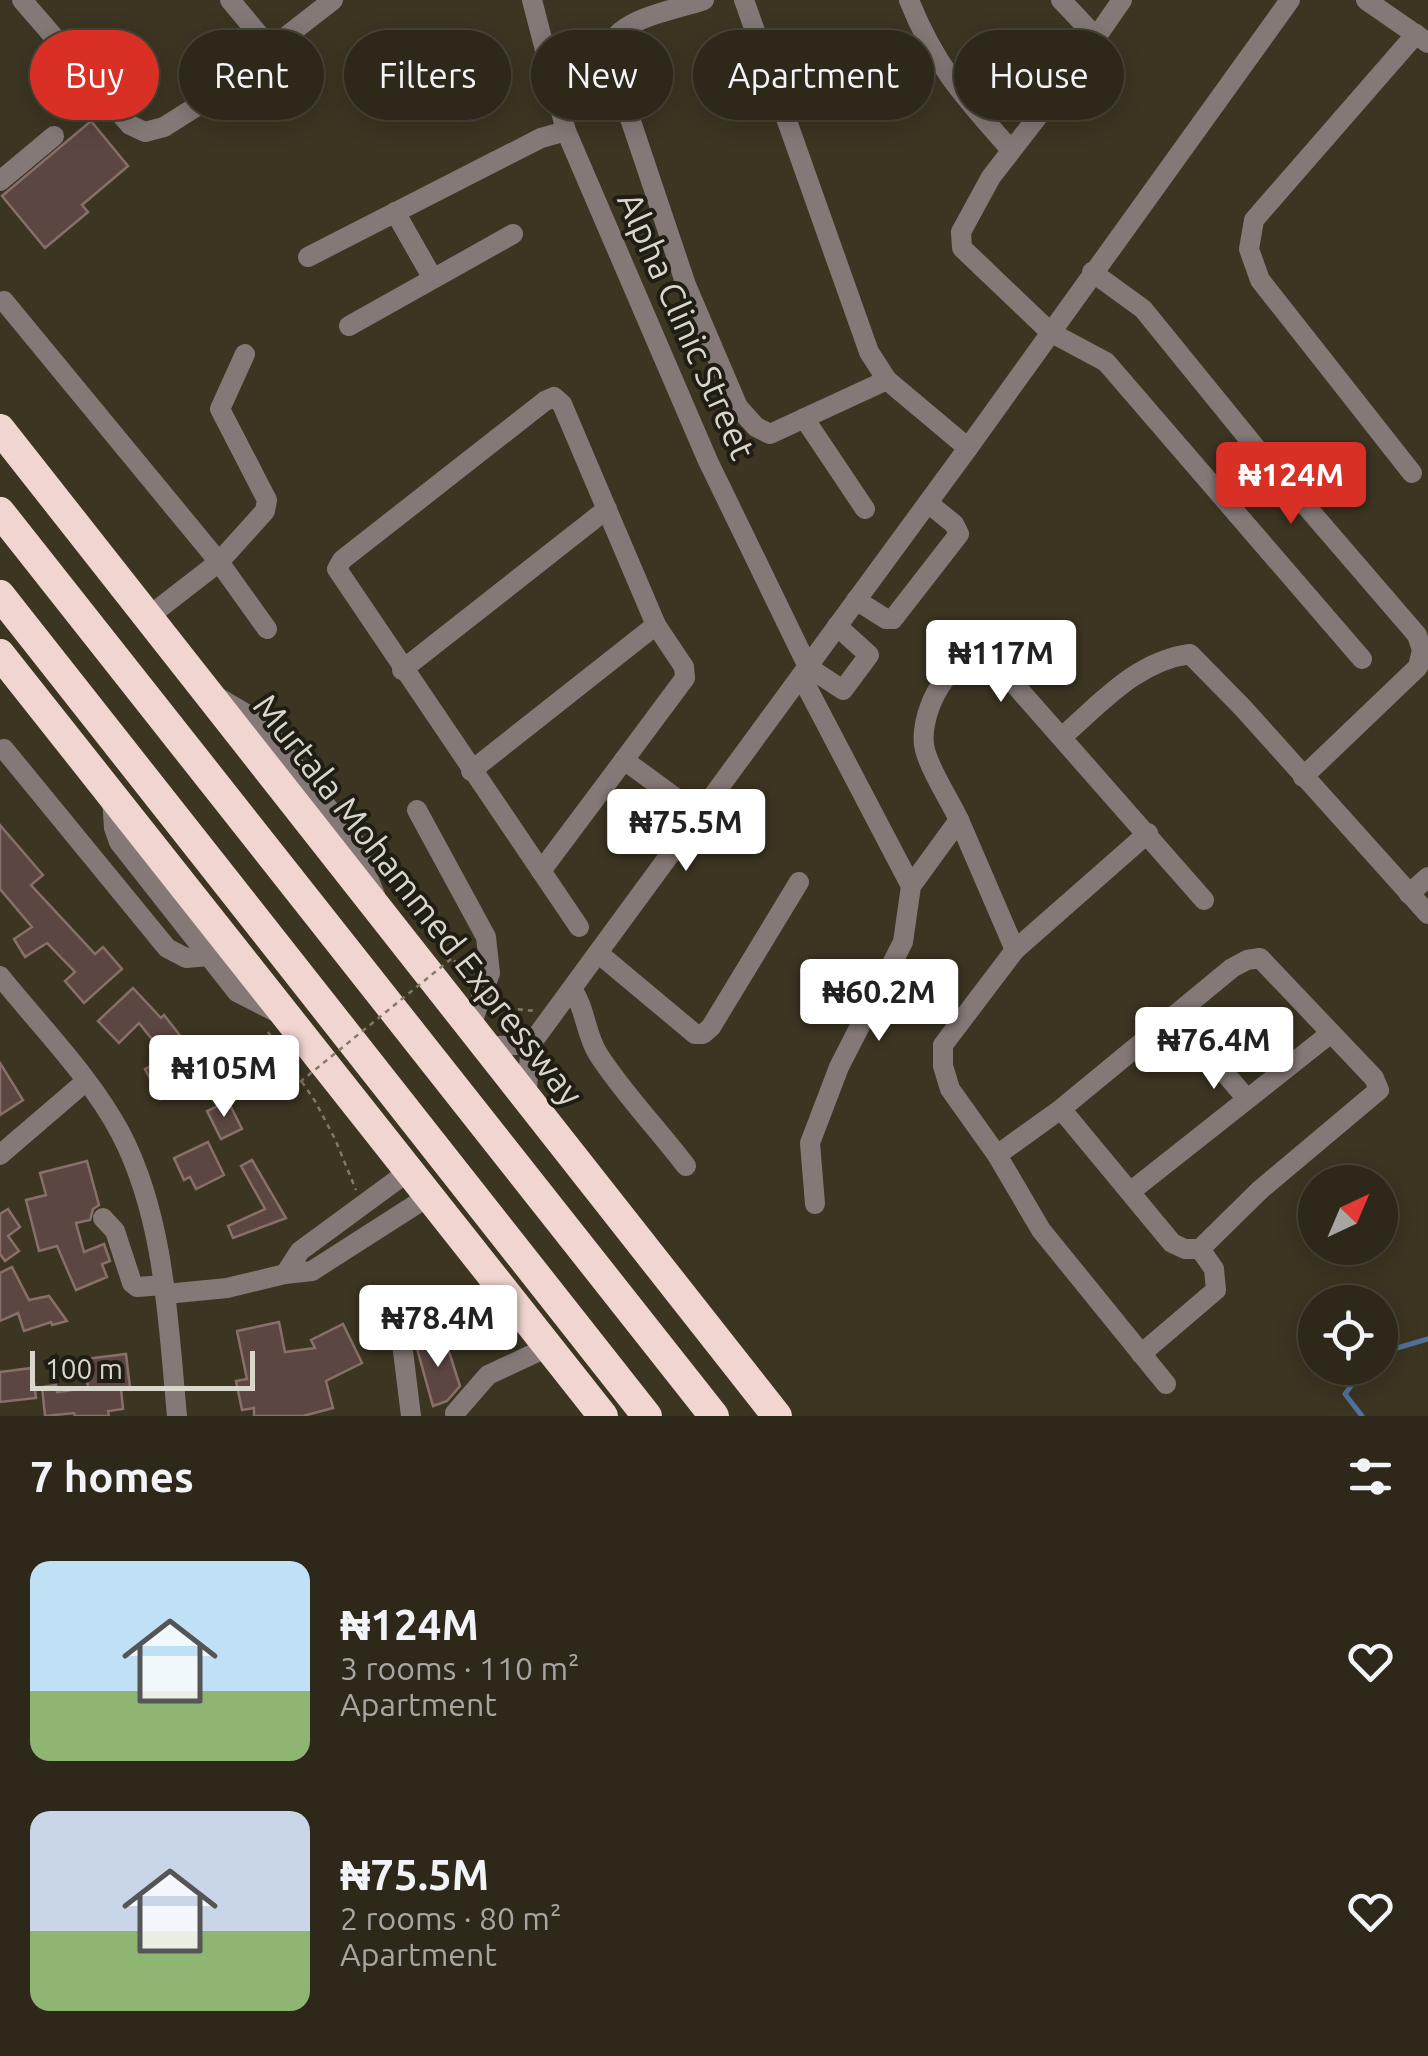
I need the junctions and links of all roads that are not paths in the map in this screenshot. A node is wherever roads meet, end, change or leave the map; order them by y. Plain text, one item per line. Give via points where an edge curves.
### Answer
1 (22, 0) edge
2 (230, 0) edge
3 (333, 0) edge
4 (532, 0) edge
5 (704, 0) edge
6 (744, 0) edge
7 (908, 0) edge
8 (1061, 0) edge
9 (1122, 0) edge
10 (1290, 0) edge
11 (1366, 0) edge
12 (255, 30) edge
13 (294, 30) edge
14 (1089, 30) edge
15 (1101, 30) edge
16 (1422, 38) edge
17 (179, 118) edge
18 (1034, 120) edge
19 (566, 131) junction
20 (54, 136) dead end
21 (1011, 150) junction
22 (0, 181) edge
23 (396, 212) junction
24 (513, 234) dead end
25 (308, 257) dead end
26 (1092, 272) junction
27 (432, 277) junction
28 (4, 301) dead end
29 (349, 326) dead end
30 (1050, 332) junction
31 (245, 354) dead end
32 (887, 380) junction
33 (804, 418) junction
34 (0, 428) edge
35 (968, 448) junction
36 (0, 449) edge
37 (1412, 472) dead end
38 (928, 503) junction
39 (62, 508) junction
40 (607, 509) junction
41 (865, 509) dead end
42 (0, 512) edge
43 (219, 562) junction
44 (0, 595) edge
45 (856, 600) junction
46 (148, 617) junction
47 (656, 624) junction
48 (837, 626) junction
49 (266, 629) dead end
50 (0, 654) edge
51 (1362, 659) dead end
52 (402, 670) junction
53 (804, 671) junction
54 (1062, 736) junction
55 (4, 749) dead end
56 (624, 760) junction
57 (471, 771) junction
58 (1302, 777) junction
59 (112, 796) junction
60 (417, 810) dead end
61 (699, 814) junction
62 (960, 820) junction
63 (1148, 833) junction
64 (540, 871) junction
65 (1428, 877) edge
66 (799, 882) dead end
67 (911, 886) junction
68 (1409, 894) junction
69 (1204, 900) dead end
70 (1428, 914) edge
71 (578, 927) dead end
72 (1014, 950) junction
73 (598, 953) junction
74 (209, 956) junction
75 (0, 976) edge
76 (572, 989) junction
77 (1176, 1014) junction
78 (288, 1017) junction
79 (1331, 1033) junction
80 (478, 1037) junction
81 (532, 1044) junction
82 (85, 1082) junction
83 (1246, 1098) junction
84 (526, 1099) junction
85 (1061, 1109) junction
86 (0, 1155) edge
87 (996, 1155) junction
88 (686, 1166) dead end
89 (409, 1171) junction
90 (1130, 1192) junction
91 (429, 1196) junction
92 (815, 1204) dead end
93 (103, 1218) dead end
94 (1200, 1249) junction
95 (285, 1274) junction
96 (165, 1289) junction
97 (402, 1343) dead end
98 (548, 1346) junction
99 (1141, 1354) junction
100 (1166, 1384) dead end
101 (455, 1413) dead end
102 (178, 1416) edge
103 (410, 1416) edge
104 (604, 1416) edge
105 (647, 1416) edge
106 (714, 1416) edge
107 (777, 1416) edge

1 - 17 street via 130,125 145,132
2 - 12 street
3 - 13 street
4 - 19 street, Alpha Clinic Street
5 - 33 street via 624,28 607,50 686,286 738,407 770,434
6 - 32 street via 869,352
7 - 21 street via 954,86
8 - 14 street
9 - 15 street
10 - 26 street
11 - 16 street
16 - 37 street via 1254,220 1249,248 1260,280
18 - 21 street
19 - 23 street
19 - 53 street, Alpha Clinic Street
20 - 22 street
21 - 30 street via 961,232 962,248
23 - 25 street
23 - 27 street
24 - 27 street
26 - 30 street
26 - 58 street via 1143,309 1418,635 1418,667
27 - 29 street
28 - 43 street
30 - 35 street
30 - 51 street via 1106,362
31 - 43 street via 220,409 268,500
32 - 33 street
32 - 35 street
33 - 41 street
34 - 39 highway, Murtala Mohammed Expressway
35 - 38 street
36 - 39 highway
38 - 45 street
38 - 45 street via 959,530 936,566 894,619
39 - 46 highway, Murtala Mohammed Expressway
40 - 47 street
40 - 52 street
40 - 52 street via 562,404 554,397 544,401 337,569
42 - 106 highway
43 - 46 street
43 - 49 street
44 - 105 highway
45 - 48 street
46 - 80 highway, Murtala Mohammed Expressway
47 - 56 street via 685,678
47 - 57 street
48 - 53 street
48 - 53 street via 869,658 843,690
50 - 59 highway
52 - 57 street
53 - 61 street
53 - 67 street, Alpha Clinic Street
54 - 58 street via 1146,666 1190,654
54 - 62 street via 1001,669 980,660 963,664 929,702 923,726 924,749
54 - 63 street
55 - 74 street via 167,948 186,958
56 - 61 street
56 - 64 street
57 - 64 street
58 - 68 street
59 - 74 street via 120,842
59 - 78 highway
60 - 80 street via 486,938 490,973
61 - 73 street
62 - 67 street
62 - 72 street
63 - 69 street
63 - 72 street
64 - 71 street
65 - 68 street
66 - 73 street via 703,1034
67 - 92 street via 903,942 839,1066 810,1143
68 - 70 street
72 - 87 street via 943,1045 950,1089
73 - 76 street
74 - 78 street via 237,992
75 - 82 street
76 - 81 street
76 - 88 street via 597,1052
77 - 79 street via 1232,968 1260,958
77 - 83 street
77 - 85 street
78 - 89 highway
79 - 83 street
79 - 94 street via 1380,1090
80 - 81 street
80 - 84 highway, Murtala Mohammed Expressway
81 - 84 street
82 - 86 street
82 - 96 street via 119,1131 144,1186
83 - 90 street
84 - 107 highway, Murtala Mohammed Expressway
85 - 87 street
85 - 90 street
87 - 99 street via 1041,1230
89 - 91 highway
89 - 95 street via 300,1251
90 - 94 street via 1172,1243
91 - 95 street via 312,1272
91 - 98 highway
93 - 96 street via 115,1232 132,1284
94 - 99 street via 1214,1268 1216,1290
95 - 96 street via 227,1288
96 - 102 street
97 - 103 street
98 - 101 street via 488,1374
98 - 104 highway
99 - 100 street

